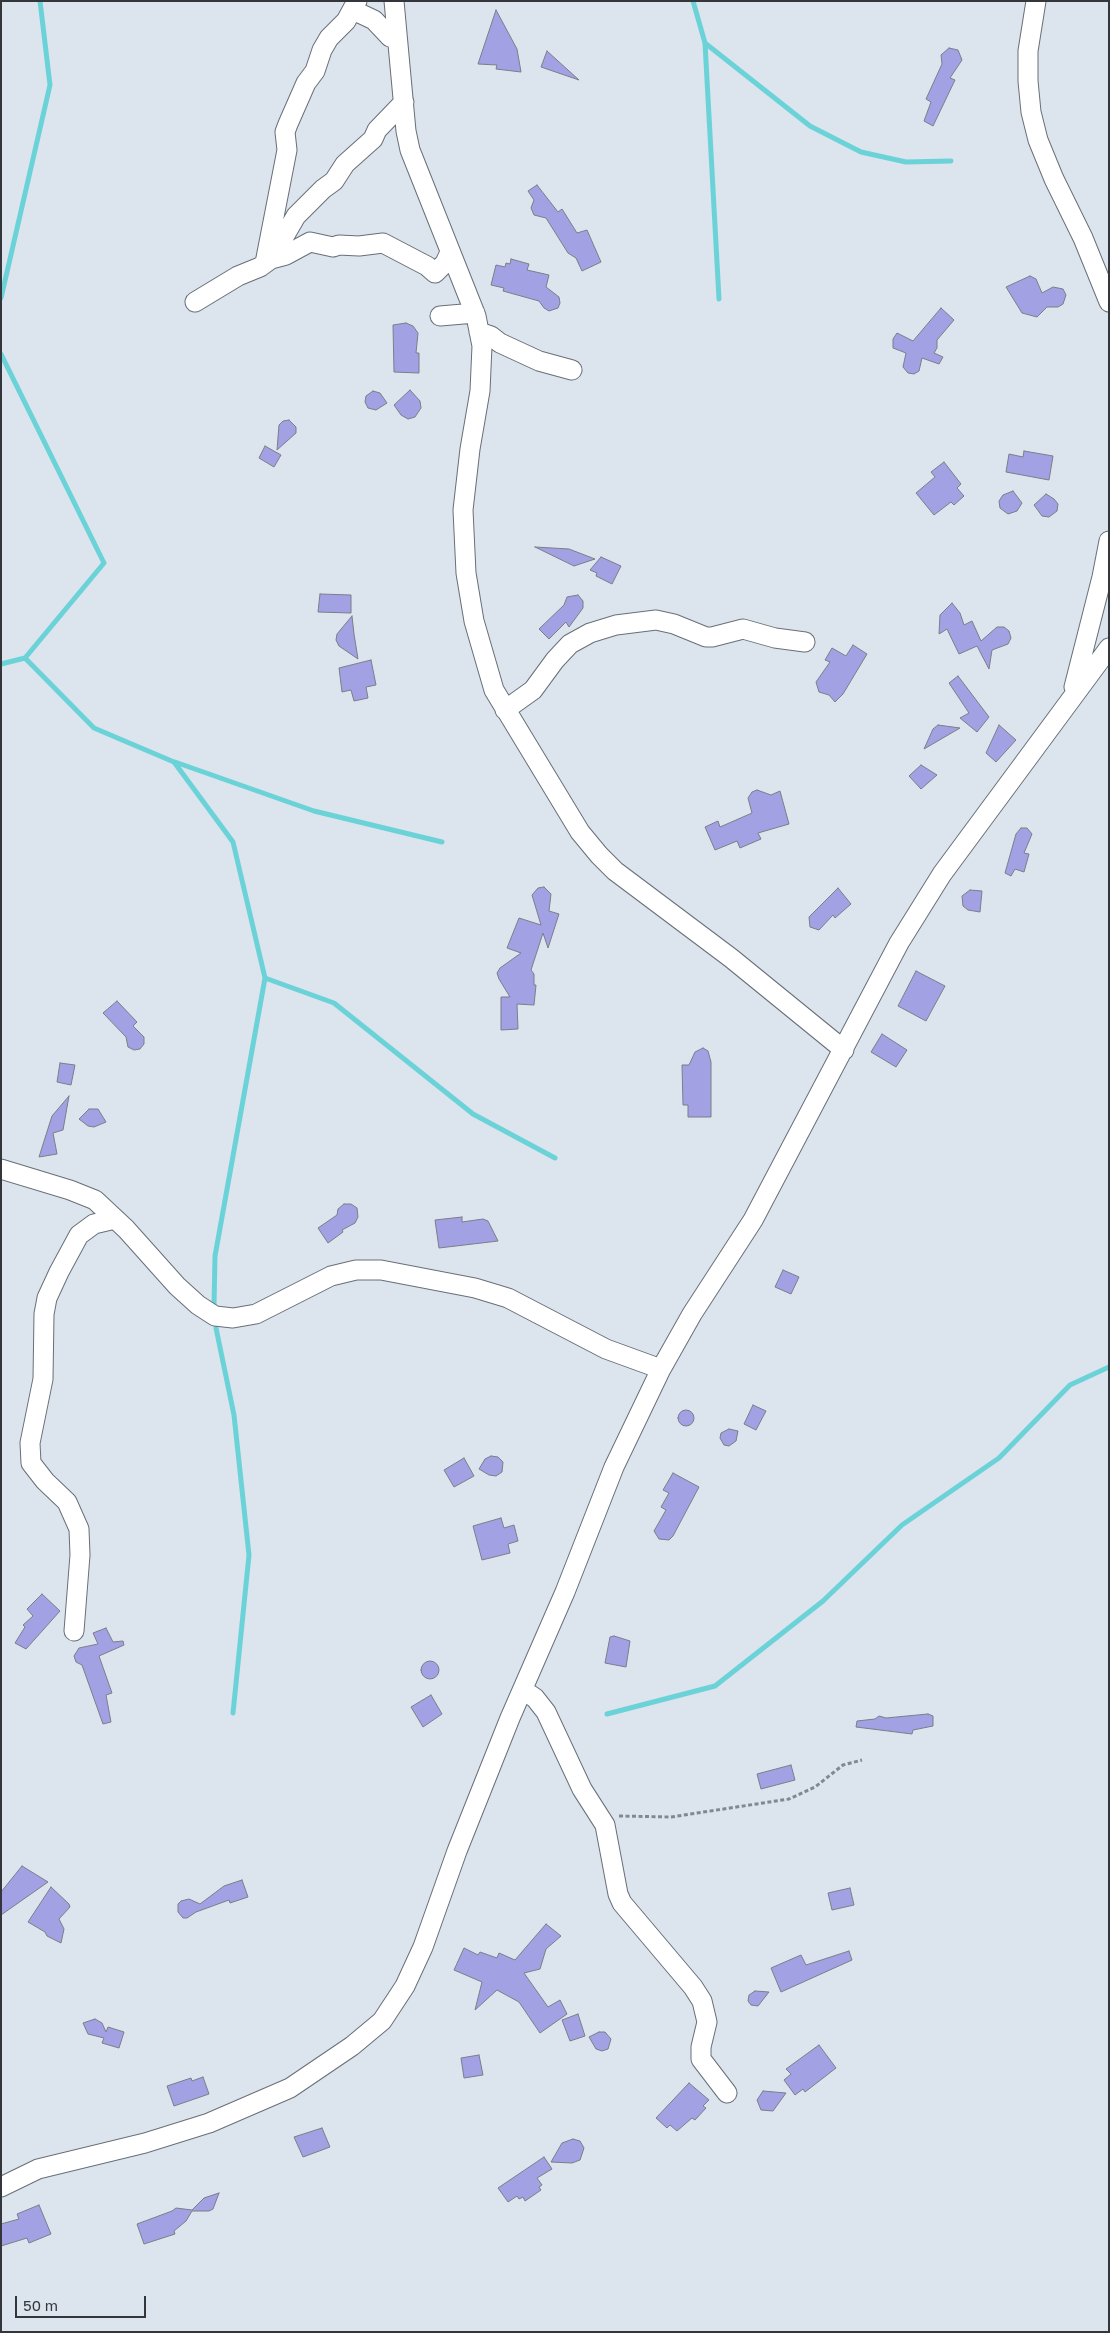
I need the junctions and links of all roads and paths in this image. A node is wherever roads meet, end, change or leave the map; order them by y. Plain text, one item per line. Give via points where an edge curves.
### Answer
1 (394, 1) edge
2 (1036, 1) edge
3 (355, 5) edge
4 (397, 39) junction
5 (404, 102) junction
6 (450, 252) junction
7 (271, 260) junction
8 (435, 273) junction
9 (465, 289) junction
10 (195, 302) dead end
11 (1109, 302) edge
12 (475, 313) junction
13 (440, 316) dead end
14 (479, 332) junction
15 (572, 370) dead end
16 (1109, 541) edge
17 (805, 642) dead end
18 (1109, 648) edge
19 (1072, 696) junction
20 (505, 710) junction
21 (844, 1050) junction
22 (1, 1169) edge
23 (115, 1219) junction
24 (661, 1369) junction
25 (74, 1631) dead end
26 (523, 1690) junction
27 (862, 1760) dead end
28 (599, 1814) junction
29 (727, 2093) dead end
30 (1, 2187) edge

1 - 4 street
2 - 11 street via 1028,51 1031,112 1038,140
3 - 4 street via 356,12 374,20 390,37
3 - 7 street via 322,50 285,132 287,150
4 - 5 street
5 - 6 street via 410,150
5 - 7 street via 373,139 345,164 334,181 296,216
6 - 8 street
6 - 9 street
7 - 8 street via 310,242 333,247 383,242
7 - 10 street
8 - 9 street via 432,275 449,279
9 - 12 street
12 - 13 street
12 - 14 street
14 - 15 street via 540,361
14 - 20 street via 482,346 480,391 463,510 466,573 485,664
16 - 19 street
17 - 20 street via 774,638 744,629 712,637 674,624 638,620 590,633 570,644 533,690
18 - 19 street
19 - 21 street via 942,874 899,943
20 - 21 street via 580,832 599,855 615,871
21 - 24 street via 753,1220 692,1314
22 - 23 street via 95,1200
23 - 24 street via 177,1286 215,1316 233,1318 256,1314 331,1276 356,1270 381,1270 476,1288 508,1298 606,1349
23 - 25 street via 94,1224 79,1235 47,1298 43,1379 30,1443 31,1463 67,1502 78,1529 80,1555
24 - 26 street via 614,1467
26 - 28 street via 535,1698 546,1712 582,1789
26 - 30 street via 457,1851 423,1947 405,1986 382,2021 352,2046 290,2088 208,2123 145,2144 38,2169
27 - 28 path via 844,1765 815,1787 789,1799 671,1817
28 - 29 street via 605,1825 622,1903 702,2001 707,2022 701,2059

